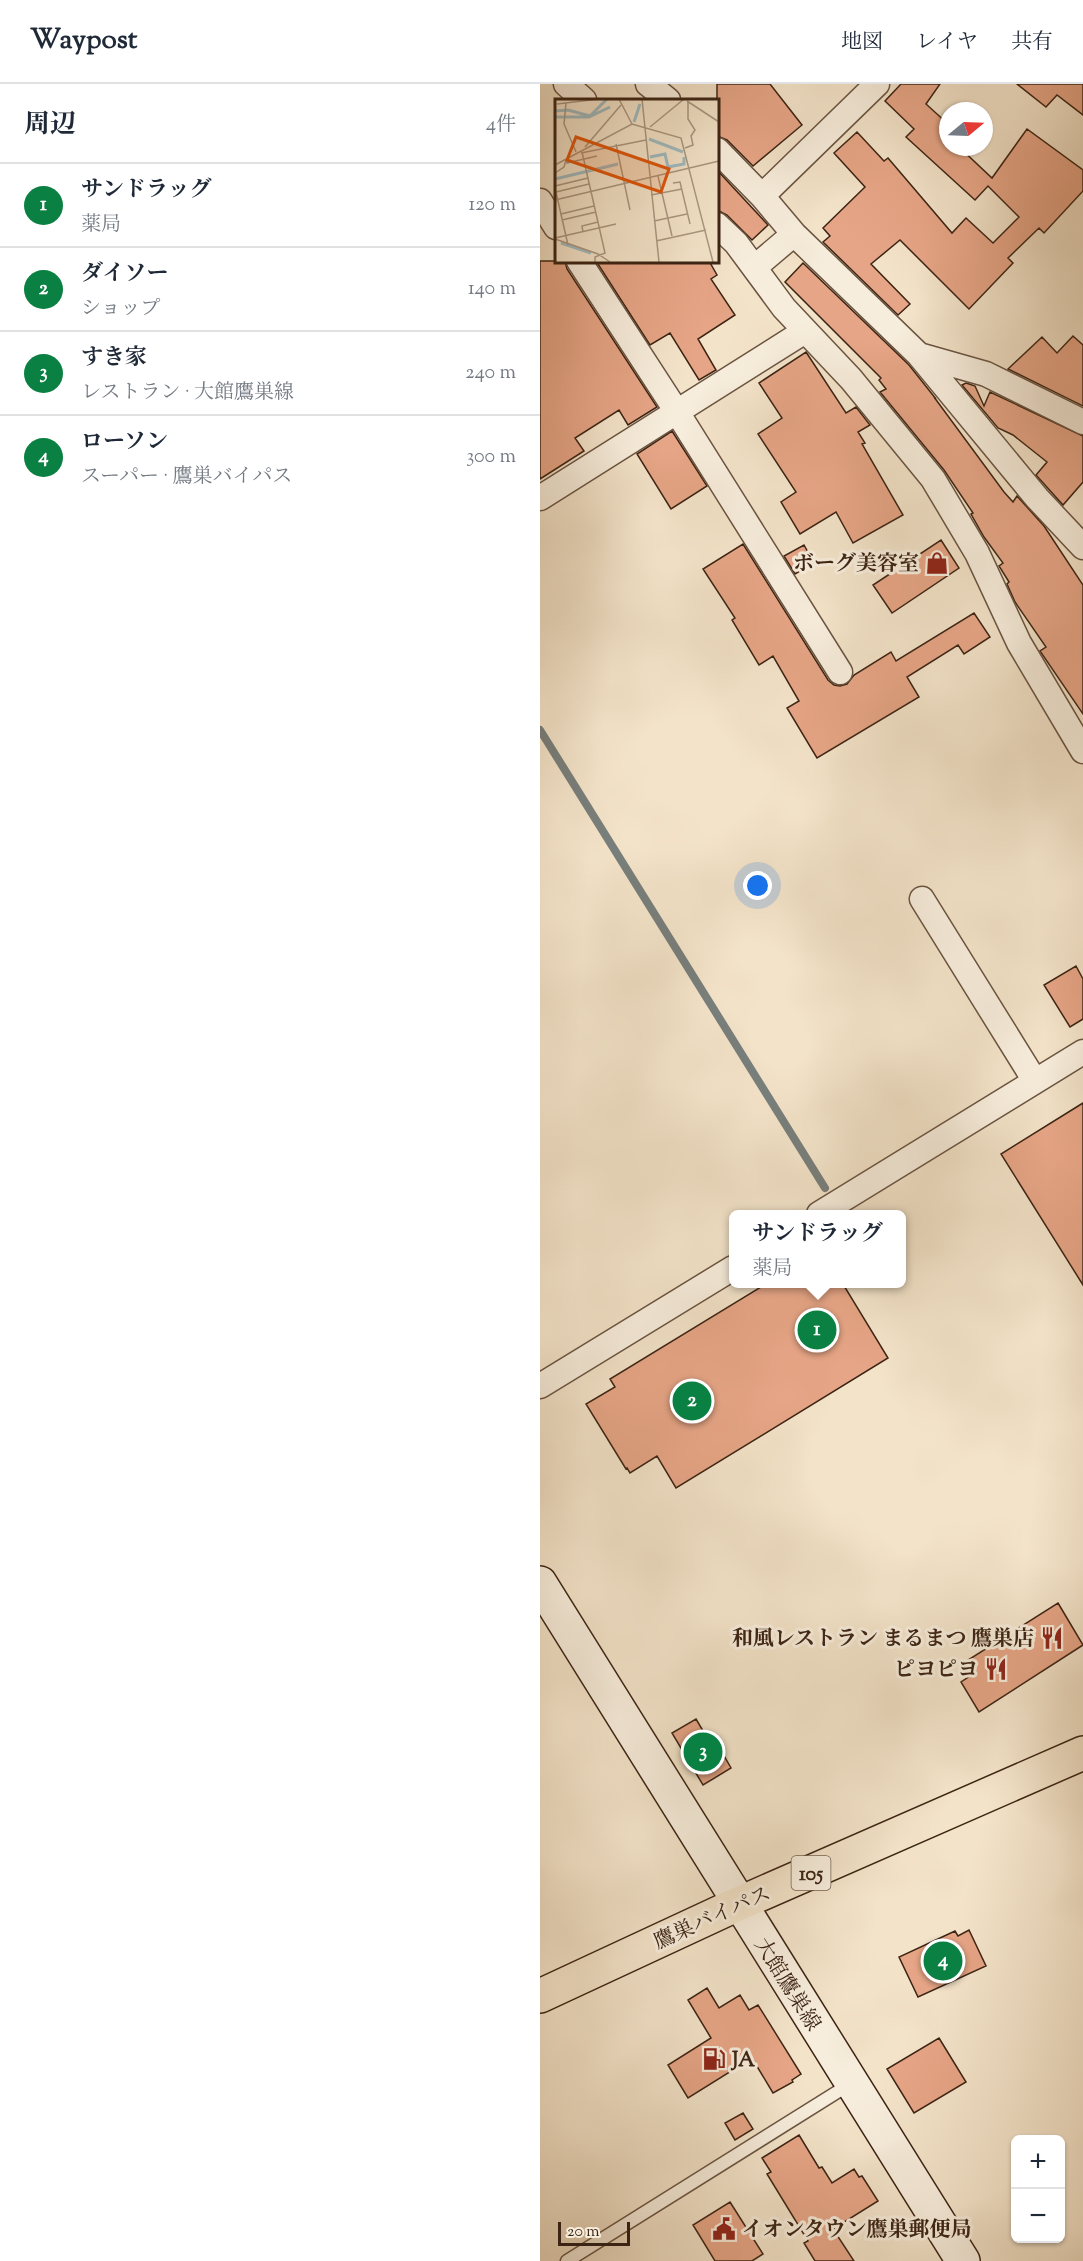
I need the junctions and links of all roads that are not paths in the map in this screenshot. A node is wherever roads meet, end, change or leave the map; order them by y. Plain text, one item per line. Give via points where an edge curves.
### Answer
1 (566, 84) edge
2 (648, 84) edge
3 (878, 84) edge
4 (583, 99) edge
5 (667, 99) edge
6 (718, 151) edge
7 (762, 196) junction
8 (540, 201) edge
9 (555, 224) edge
10 (718, 226) edge
11 (794, 234) junction
12 (580, 262) edge
13 (755, 267) junction
14 (805, 331) junction
15 (919, 355) junction
16 (678, 412) junction
17 (1083, 422) edge
18 (540, 498) edge
19 (1083, 547) edge
20 (840, 672) dead end
21 (1083, 751) edge
22 (922, 898) dead end
23 (1083, 1052) edge
24 (1035, 1081) junction
25 (827, 1210) edge
26 (729, 1270) edge
27 (540, 1386) edge
28 (540, 1583) edge
29 (1083, 1753) edge
30 (738, 1904) junction
31 (540, 1996) edge
32 (851, 2084) junction
33 (567, 2261) edge
34 (963, 2261) edge

1 - 4 street
2 - 5 street
3 - 7 street
6 - 7 street
7 - 11 street
8 - 9 street
10 - 13 street
11 - 13 street
11 - 15 street
12 - 16 street
13 - 14 street via 784,309
14 - 16 street
14 - 21 street via 851,379 933,479 977,554 1019,643
15 - 17 street via 986,374
15 - 19 street via 1037,498
16 - 18 street
16 - 20 street
22 - 24 street
23 - 24 street
24 - 25 street
26 - 27 street
28 - 30 main road, 大館鷹巣線
29 - 30 highway, 鷹巣バイパス / 105
30 - 31 highway, 鷹巣バイパス / 105
30 - 32 main road, 大館鷹巣線
32 - 33 lane
32 - 34 main road, 大館鷹巣線

